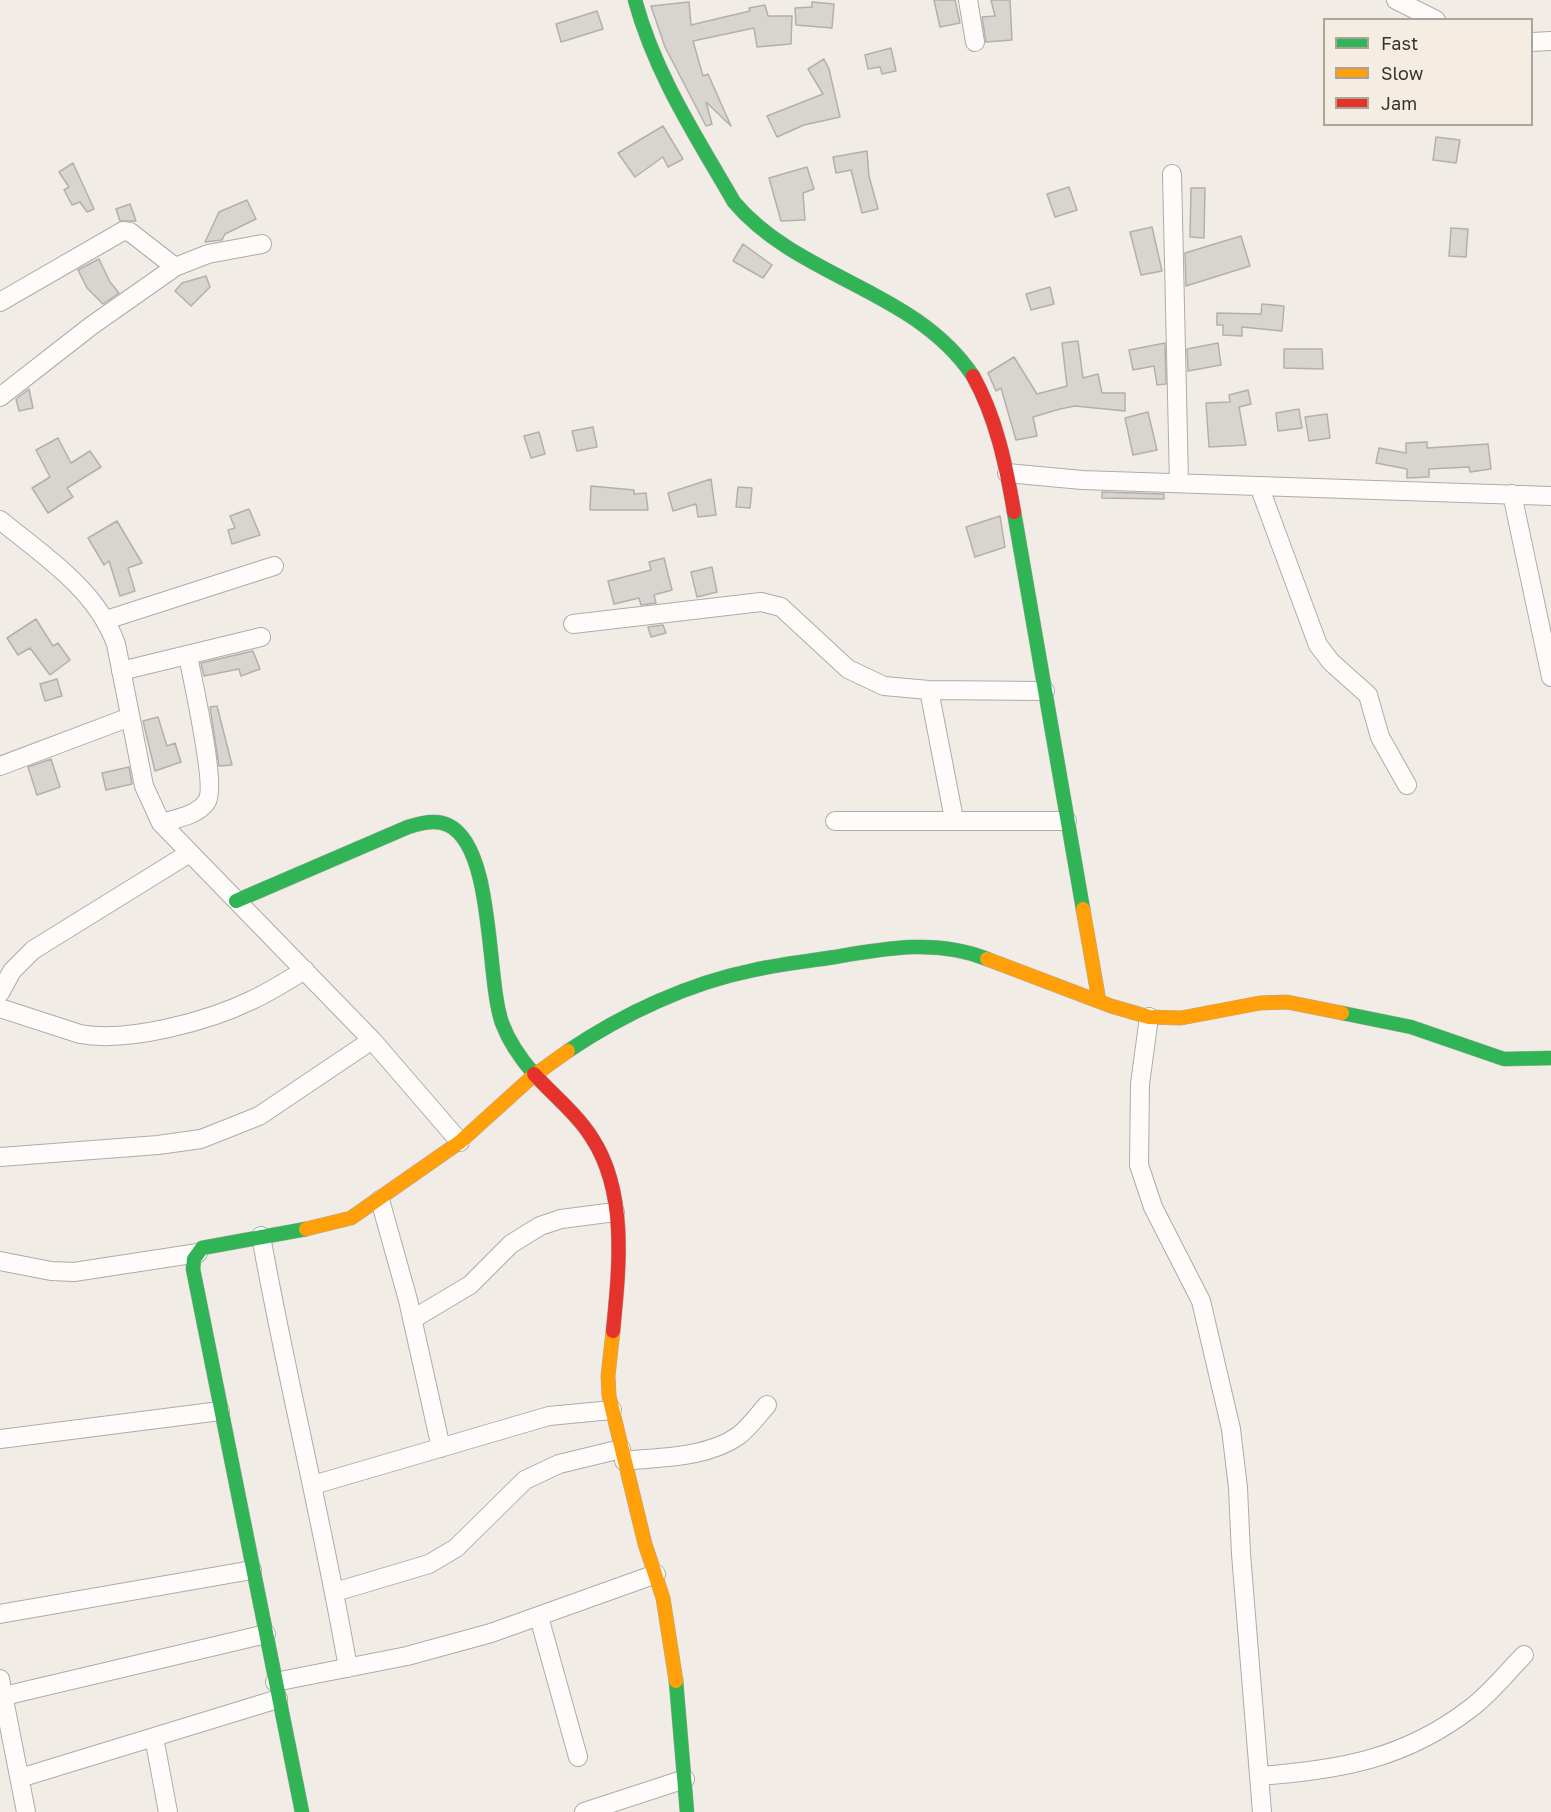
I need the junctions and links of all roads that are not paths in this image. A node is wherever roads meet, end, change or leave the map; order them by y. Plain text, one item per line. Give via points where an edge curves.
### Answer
1 (635, 0) edge
2 (968, 0) edge
3 (1396, 0) edge
4 (1432, 18) edge
5 (1551, 41) edge
6 (975, 42) dead end
7 (1533, 42) edge
8 (1172, 174) dead end
9 (262, 244) dead end
10 (175, 267) junction
11 (0, 302) edge
12 (0, 397) edge
13 (1007, 473) junction
14 (1179, 483) junction
15 (1259, 486) junction
16 (1512, 494) junction
17 (1551, 496) edge
18 (0, 520) edge
19 (274, 566) dead end
20 (106, 620) junction
21 (573, 624) dead end
22 (261, 637) dead end
23 (188, 655) junction
24 (121, 671) junction
25 (1551, 677) edge
26 (929, 690) junction
27 (1045, 691) junction
28 (130, 717) junction
29 (0, 766) edge
30 (1407, 785) dead end
31 (954, 819) junction
32 (835, 821) dead end
33 (1067, 821) junction
34 (161, 823) junction
35 (188, 854) junction
36 (237, 901) junction
37 (305, 970) junction
38 (0, 993) edge
39 (1099, 1001) junction
40 (0, 1008) edge
41 (1149, 1017) junction
42 (372, 1040) junction
43 (1551, 1058) edge
44 (533, 1076) junction
45 (460, 1142) junction
46 (0, 1157) edge
47 (380, 1200) junction
48 (615, 1212) junction
49 (261, 1236) junction
50 (198, 1253) junction
51 (0, 1261) edge
52 (413, 1319) junction
53 (767, 1405) dead end
54 (612, 1410) junction
55 (219, 1411) junction
56 (0, 1439) edge
57 (441, 1448) junction
58 (623, 1455) junction
59 (313, 1485) junction
60 (252, 1570) junction
61 (656, 1574) junction
62 (335, 1592) junction
63 (0, 1614) edge
64 (539, 1617) junction
65 (266, 1634) junction
66 (1524, 1655) dead end
67 (348, 1668) junction
68 (2, 1687) edge
69 (277, 1691) junction
70 (154, 1737) junction
71 (5, 1739) edge
72 (578, 1757) dead end
73 (1259, 1776) junction
74 (20, 1778) junction
75 (685, 1779) junction
76 (26, 1812) edge
77 (168, 1812) edge
78 (302, 1812) edge
79 (584, 1812) edge
80 (687, 1812) edge
81 (1262, 1812) edge

1 - 13 street via 653,56 745,216 767,235 889,303 952,348 972,374 983,397
2 - 6 street
3 - 4 street
5 - 7 street
8 - 14 street
9 - 10 street via 208,254
10 - 11 street via 130,232 123,231
10 - 12 street
13 - 14 street
13 - 27 street
14 - 15 street
15 - 16 street
15 - 30 street via 1318,645 1368,695 1380,737
16 - 17 street
16 - 25 street
18 - 20 street via 77,585
19 - 20 street
20 - 24 street
21 - 26 street via 761,602 781,607 828,653 863,678 884,686
22 - 23 street
23 - 24 street
23 - 34 street via 210,794 201,808
24 - 28 street
26 - 27 street
26 - 31 street
27 - 33 street
28 - 29 street
28 - 34 street via 144,786
31 - 32 street
31 - 33 street
33 - 39 street
34 - 35 street
35 - 36 street
35 - 38 street via 33,950 12,971
36 - 37 street
36 - 44 street via 413,826 428,822 451,826 464,836 478,869 493,985 503,1024
37 - 40 street via 239,1005 134,1035 80,1034
37 - 42 street
39 - 41 street
39 - 44 street via 965,950 928,946 877,950 754,970 712,981 620,1021 570,1049
41 - 43 street via 1181,1018 1260,1003 1287,1002 1411,1027 1504,1059
41 - 73 street via 1140,1084 1139,1166 1153,1207 1201,1301 1231,1429
42 - 45 street
42 - 46 street via 259,1116 201,1139
44 - 45 street
44 - 48 street via 591,1134 604,1157
45 - 47 street
47 - 49 street via 343,1222
47 - 52 street
48 - 52 street via 561,1219 540,1226 511,1244 478,1279
48 - 54 street via 616,1266 608,1376
49 - 50 street via 208,1245
49 - 59 street
50 - 51 street via 74,1272
50 - 55 street via 193,1269
52 - 57 street
53 - 58 street via 739,1436 725,1443 696,1452
54 - 57 street via 549,1416
54 - 58 street
55 - 56 street
55 - 60 street
57 - 59 street
58 - 61 street
58 - 62 street via 559,1464 525,1480 456,1548 429,1564
59 - 62 street
60 - 63 street
60 - 65 street
61 - 64 street
61 - 75 street via 679,1702
62 - 67 street
64 - 67 street via 429,1650
64 - 72 street
65 - 68 street
65 - 69 street
66 - 73 street via 1474,1706 1430,1735 1354,1765
67 - 69 street
68 - 71 street
69 - 70 street
69 - 78 street
70 - 74 street
70 - 77 street
71 - 74 street
73 - 81 street
74 - 76 street
75 - 79 street
75 - 80 street

